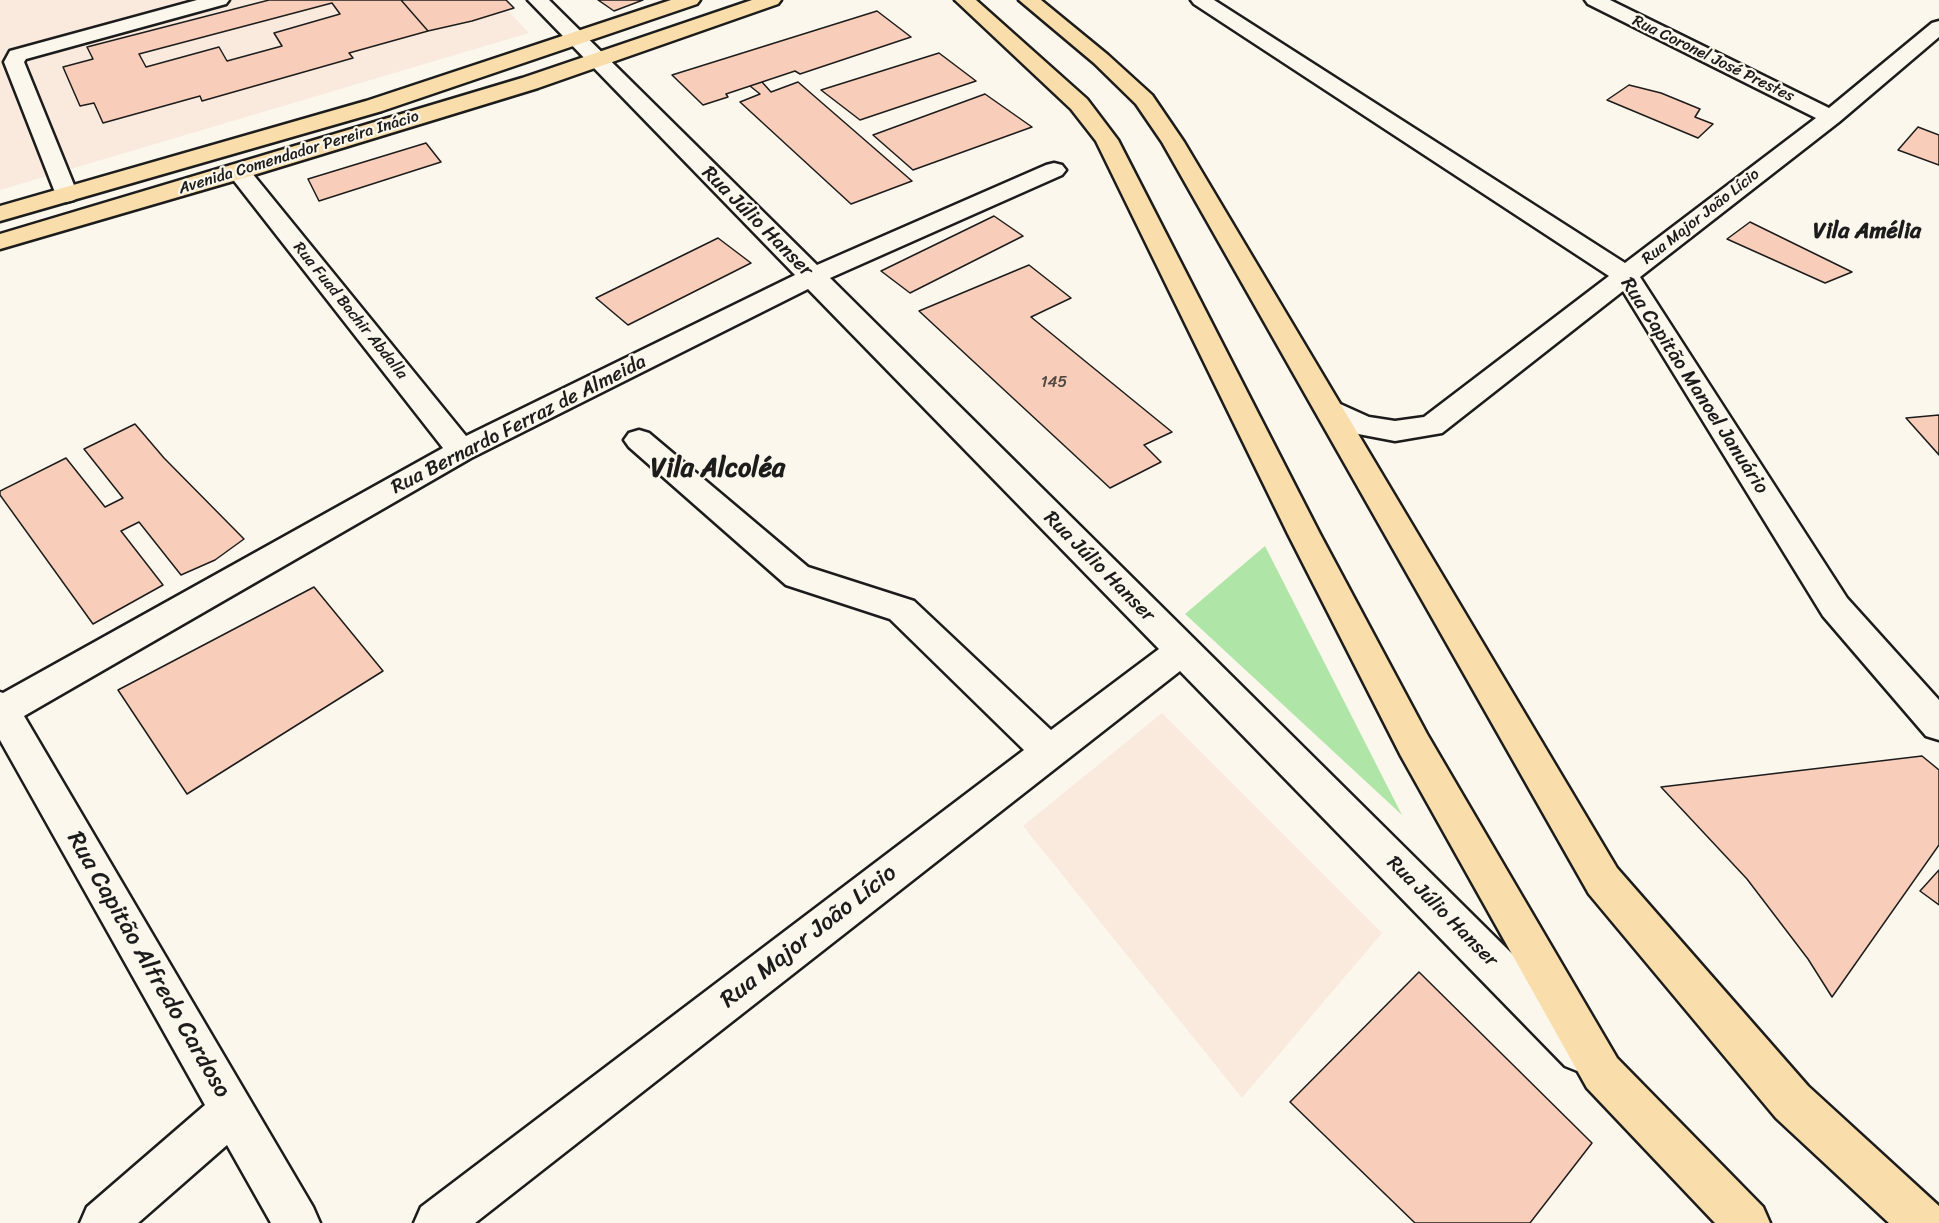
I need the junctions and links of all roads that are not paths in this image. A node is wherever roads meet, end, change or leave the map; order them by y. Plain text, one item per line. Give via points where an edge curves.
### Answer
1 (219, 0) edge
2 (538, 0) edge
3 (690, 0) edge
4 (771, 0) edge
5 (966, 0) edge
6 (1029, 0) edge
7 (1201, 0) edge
8 (1595, 0) edge
9 (1939, 27) edge
10 (577, 40) junction
11 (597, 60) junction
12 (1831, 117) junction
13 (1054, 170) dead end
14 (238, 172) junction
15 (66, 195) junction
16 (0, 214) edge
17 (0, 242) edge
18 (1626, 275) junction
19 (812, 278) junction
20 (1329, 409) junction
21 (639, 440) dead end
22 (461, 451) junction
23 (1182, 650) junction
24 (1, 710) edge
25 (1939, 724) edge
26 (1050, 752) junction
27 (1602, 1073) junction
28 (231, 1112) junction
29 (103, 1223) edge
30 (297, 1223) edge
31 (437, 1223) edge
32 (1747, 1223) edge
33 (1923, 1223) edge

1 - 15 street via 17,54 14,62
2 - 10 street
3 - 10 main road, Avenida Comendador Pereira Inácio
4 - 11 main road, Avenida Comendador Pereira Inácio
5 - 27 main road via 1079,104 1107,140 1414,745
6 - 20 main road via 1101,58 1144,100 1173,142
7 - 18 street, Rua Capitão Manoel Januário
8 - 12 street, Rua Coronel José Prestes
9 - 12 street, Rua Major João Lício
10 - 11 street
10 - 15 main road, Avenida Comendador Pereira Inácio via 374,106
11 - 14 main road, Avenida Comendador Pereira Inácio
11 - 19 street, Rua Júlio Hanser
12 - 18 street, Rua Major João Lício
13 - 19 street, Rua Bernardo Ferraz de Almeida
14 - 17 main road, Avenida Comendador Pereira Inácio
14 - 22 street, Rua Fuad Bachir Abdalla
15 - 16 main road, Avenida Comendador Pereira Inácio
18 - 20 street, Rua Major João Lício via 1432,426 1395,431 1363,426
18 - 25 street, Rua Capitão Manoel Januário via 1835,608
19 - 22 street, Rua Bernardo Ferraz de Almeida
19 - 23 street, Rua Júlio Hanser
20 - 33 main road via 1603,881 1792,1102
21 - 26 street via 797,576 902,610
22 - 24 street, Rua Bernardo Ferraz de Almeida
23 - 26 street, Rua Major João Lício
23 - 27 street, Rua Júlio Hanser
24 - 28 street, Rua Capitão Alfredo Cardoso
26 - 31 street, Rua Major João Lício
27 - 32 main road
28 - 29 street
28 - 30 street, Rua Capitão Alfredo Cardoso

